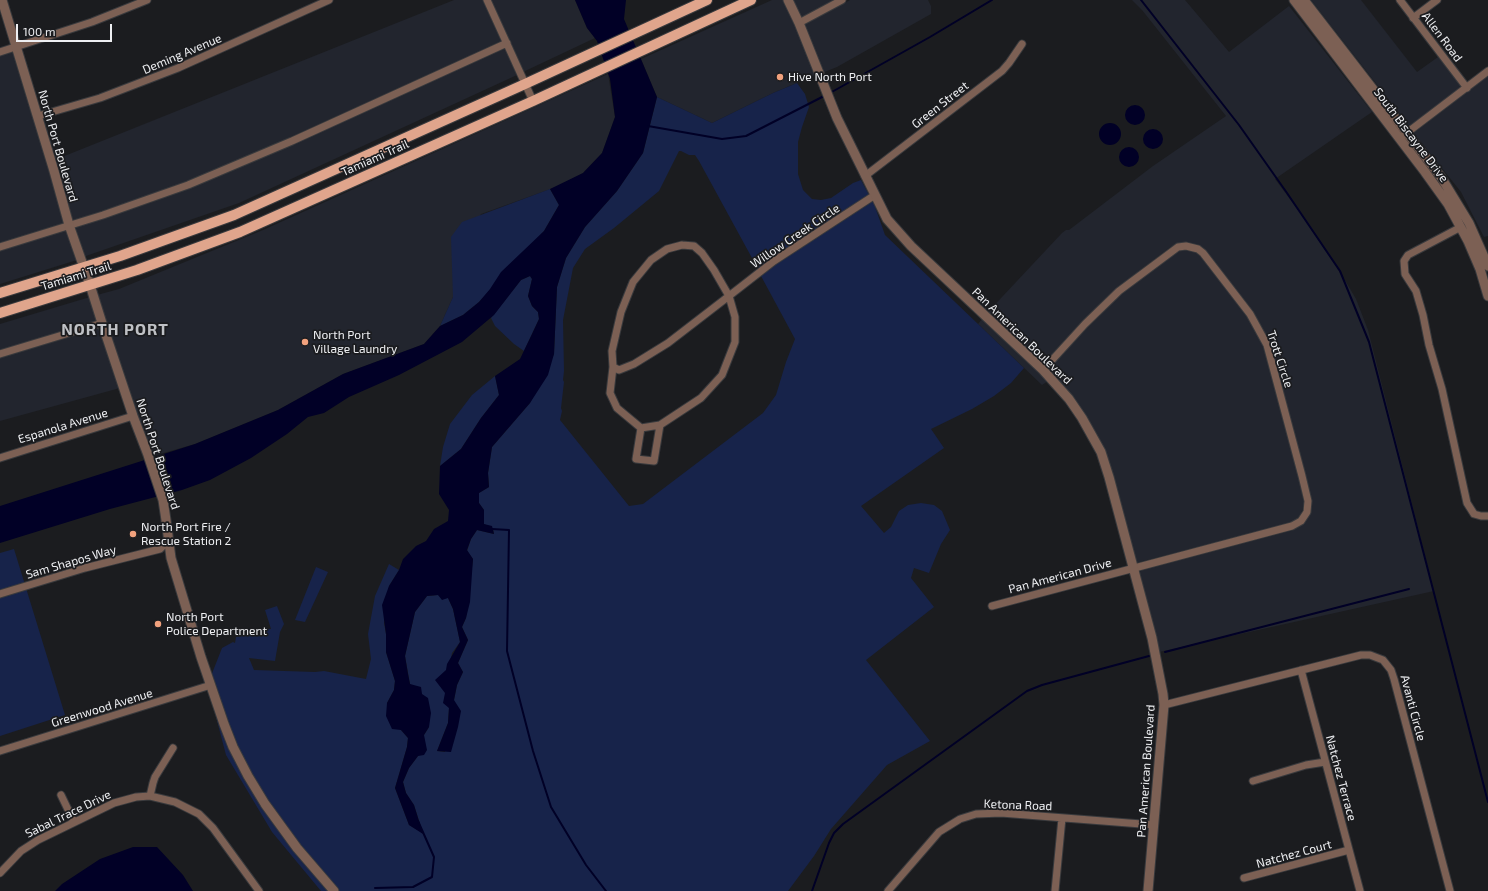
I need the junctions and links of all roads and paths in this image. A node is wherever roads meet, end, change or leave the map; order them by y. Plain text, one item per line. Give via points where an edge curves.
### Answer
1 (2, 0) edge
2 (147, 0) edge
3 (329, 0) edge
4 (487, 0) edge
5 (707, 0) edge
6 (751, 0) edge
7 (788, 0) edge
8 (842, 0) edge
9 (1400, 0) edge
10 (1437, 0) edge
11 (1300, 1) edge
12 (1413, 18) junction
13 (800, 23) junction
14 (507, 43) junction
15 (1022, 44) dead end
16 (17, 47) junction
17 (0, 52) edge
18 (1488, 71) edge
19 (525, 84) junction
20 (1467, 88) junction
21 (533, 101) junction
22 (38, 116) junction
23 (1407, 133) junction
24 (1399, 139) junction
25 (865, 176) junction
26 (874, 195) junction
27 (68, 226) junction
28 (1461, 227) junction
29 (0, 247) edge
30 (1488, 266) edge
31 (83, 268) junction
32 (1485, 276) edge
33 (90, 285) junction
34 (0, 294) edge
35 (729, 296) junction
36 (1488, 296) edge
37 (0, 313) edge
38 (102, 323) junction
39 (0, 354) edge
40 (613, 367) junction
41 (1043, 370) junction
42 (133, 416) junction
43 (660, 425) junction
44 (641, 428) junction
45 (0, 458) edge
46 (1488, 516) edge
47 (168, 541) junction
48 (1134, 568) junction
49 (0, 594) edge
50 (992, 606) dead end
51 (1301, 670) junction
52 (210, 685) junction
53 (1164, 705) junction
54 (173, 748) dead end
55 (0, 751) edge
56 (1325, 762) junction
57 (1253, 781) dead end
58 (61, 795) dead end
59 (150, 796) junction
60 (1062, 818) junction
61 (74, 822) junction
62 (1154, 825) junction
63 (1349, 850) junction
64 (0, 873) edge
65 (1244, 878) dead end
66 (259, 891) edge
67 (334, 891) edge
68 (888, 891) edge
69 (1055, 891) edge
70 (1148, 891) edge
71 (1360, 891) edge
72 (1450, 891) edge

1 - 16 street, North Port Boulevard
2 - 16 street
3 - 22 street, Deming Avenue via 178,68 100,98
4 - 14 street
5 - 19 main road, Tamiami Trail
6 - 21 main road, Tamiami Trail
7 - 13 street, Pan American Boulevard
8 - 13 street
9 - 12 street, Allen Road
10 - 12 street
11 - 23 street, South Biscayne Drive
11 - 24 street, South Biscayne Drive
12 - 20 street, Allen Road
13 - 25 street, Pan American Boulevard via 823,85
14 - 19 street
14 - 27 street via 230,168 148,200
15 - 25 street, Green Street via 1002,70
16 - 17 street
16 - 22 street, North Port Boulevard
18 - 20 street
19 - 21 street
19 - 31 main road, Tamiami Trail via 234,214
20 - 23 street
21 - 33 main road, Tamiami Trail via 247,230
22 - 27 street, North Port Boulevard
23 - 24 street
23 - 30 street, South Biscayne Drive via 1461,208
24 - 28 street, South Biscayne Drive via 1441,194
25 - 26 street, Pan American Boulevard
26 - 35 street, Willow Creek Circle via 774,261
26 - 41 street, Pan American Boulevard via 884,214 899,233
27 - 29 street
27 - 31 street, North Port Boulevard
28 - 32 street, South Biscayne Drive
28 - 46 street via 1408,254 1404,262 1405,274 1416,291 1423,315 1467,503 1474,514
31 - 33 street, North Port Boulevard
31 - 34 main road, Tamiami Trail
32 - 36 street, South Biscayne Drive
33 - 37 main road, Tamiami Trail
33 - 38 street, North Port Boulevard
35 - 40 street, Willow Creek Circle via 634,364 619,370
35 - 40 street via 714,270 694,246 682,245 667,249 651,260 633,282 621,312 612,351
35 - 43 street via 735,317 735,342 722,375 701,398
38 - 39 street
38 - 42 street, North Port Boulevard
40 - 44 street via 610,393 617,408
41 - 48 street, Pan American Boulevard via 1069,399 1101,452
41 - 48 street, Trott Circle via 1119,291 1181,246 1192,247 1203,253 1250,314 1261,333 1272,360 1302,476 1308,505 1304,517 1292,526
42 - 45 street, Espanola Avenue
42 - 47 street, North Port Boulevard via 163,500
43 - 44 street
43 - 44 street via 654,461 636,459
47 - 49 street, Sam Shapos Way via 160,549 85,568
47 - 52 street, North Port Boulevard via 176,576
48 - 50 street, Pan American Drive
48 - 53 street, Pan American Boulevard via 1156,653
51 - 53 street, Avanti Circle
51 - 56 street, Natchez Terrace
51 - 72 street, Avanti Circle via 1366,654 1377,656 1387,664 1394,679
52 - 55 street, Greenwood Avenue
52 - 67 street, North Port Boulevard via 234,747 252,782 284,832
53 - 62 street, Pan American Boulevard
54 - 59 street via 155,777
56 - 57 street
56 - 63 street, Natchez Terrace
58 - 61 street
59 - 61 street, Sabal Trace Drive via 114,803
59 - 66 street, Sabal Trace Drive via 175,802 199,814 213,828
60 - 62 street, Ketona Road
60 - 68 street, Ketona Road via 992,812 960,819 934,837
60 - 69 street
61 - 64 street, Sabal Trace Drive via 29,845
62 - 70 street, Pan American Boulevard
63 - 65 street, Natchez Court
63 - 71 street, Natchez Terrace

